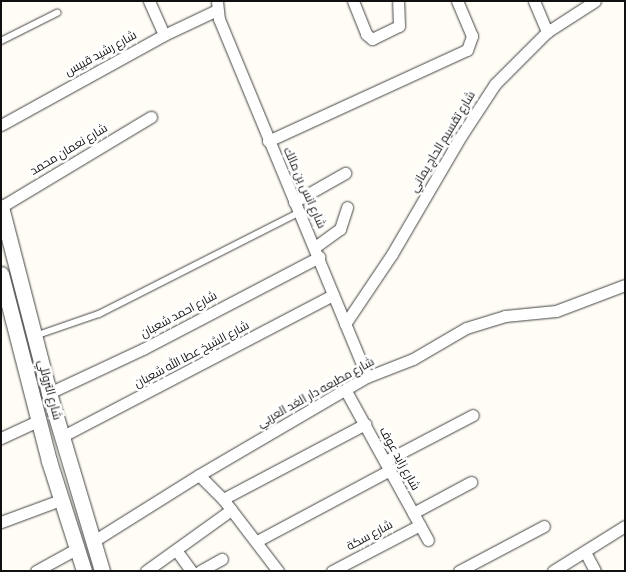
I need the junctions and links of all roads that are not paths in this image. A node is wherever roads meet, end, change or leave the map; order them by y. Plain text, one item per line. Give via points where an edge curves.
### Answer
1 (149, 1) edge
2 (352, 1) edge
3 (457, 1) edge
4 (534, 1) edge
5 (397, 3) edge
6 (589, 3) edge
7 (217, 6) edge
8 (56, 13) dead end
9 (547, 32) junction
10 (164, 35) junction
11 (1, 41) edge
12 (151, 117) dead end
13 (1, 125) edge
14 (268, 141) junction
15 (345, 173) dead end
16 (347, 206) dead end
17 (1, 207) edge
18 (297, 207) junction
19 (317, 252) junction
20 (1, 274) edge
21 (625, 285) edge
22 (333, 295) junction
23 (345, 324) junction
24 (34, 336) junction
25 (367, 377) junction
26 (346, 391) junction
27 (49, 393) junction
28 (473, 415) dead end
29 (38, 421) junction
30 (365, 424) junction
31 (61, 437) junction
32 (1, 438) edge
33 (387, 466) junction
34 (199, 475) junction
35 (471, 482) dead end
36 (223, 499) junction
37 (60, 500) junction
38 (231, 510) junction
39 (413, 513) junction
40 (1, 522) edge
41 (420, 525) junction
42 (544, 526) dead end
43 (625, 526) edge
44 (428, 540) dead end
45 (92, 542) junction
46 (257, 542) junction
47 (76, 549) junction
48 (176, 550) junction
49 (585, 552) junction
50 (222, 559) dead end
51 (275, 568) edge
52 (36, 571) edge
53 (84, 571) edge
54 (102, 571) edge
55 (146, 571) edge
56 (191, 571) edge
57 (200, 571) edge
58 (262, 571) edge
59 (332, 571) edge
60 (459, 571) edge
61 (553, 571) edge
62 (595, 571) edge

1 - 10 street
2 - 5 street via 366,34 372,39 399,26
3 - 14 street via 472,36 467,50
4 - 9 street
6 - 9 street, شارع تقسيم الحاج يماني
7 - 10 street, شارع رشيد قبيس
7 - 14 street, شارع انس بن مالك
8 - 11 lane
9 - 23 street, شارع تقسيم الحاج يماني via 518,58 477,110 392,254
10 - 13 street, شارع رشيد قبيس
12 - 17 street, شارع نعمان محمد
14 - 18 street, شارع انس بن مالك
15 - 18 street
16 - 19 street, شارع احمد شعبان via 340,229
17 - 24 street, شارع التروللي
18 - 19 street, شارع انس بن مالك
18 - 24 lane via 99,314
19 - 22 street, شارع انس بن مالك
19 - 27 street, شارع احمد شعبان via 143,349
20 - 29 street, شارع التروللي
21 - 25 street, شارع مطبعه دار الغد العربي via 562,309 505,316 479,323 413,359
22 - 23 street, شارع انس بن مالك
22 - 31 street, شارع الشيخ عطا الله شعبان
23 - 25 street, شارع انس بن مالك
24 - 27 street, شارع التروللي
25 - 26 street, شارع مطبعه دار الغد العربي
26 - 30 street, شارع زايد عوف
26 - 34 street, شارع مطبعه دار الغد العربي
27 - 31 street, شارع التروللي
28 - 33 street
29 - 32 street
29 - 37 street, شارع التروللي
30 - 33 street, شارع زايد عوف
30 - 36 street
31 - 45 street, شارع التروللي
33 - 39 street, شارع زايد عوف
33 - 46 street
34 - 36 street
34 - 45 street, شارع مطبعه دار الغد العربي
35 - 39 street
36 - 38 street
37 - 40 street
37 - 47 street, شارع التروللي
38 - 46 street
38 - 48 street
39 - 41 street, شارع زايد عوف
41 - 44 street, شارع زايد عوف
41 - 59 street, شارع سكة
42 - 60 street
43 - 49 street
45 - 54 street, شارع التروللي
46 - 51 street
47 - 52 street
47 - 53 street, شارع التروللي
48 - 55 street
48 - 56 street
49 - 61 street
49 - 62 street
50 - 57 street
51 - 58 street

